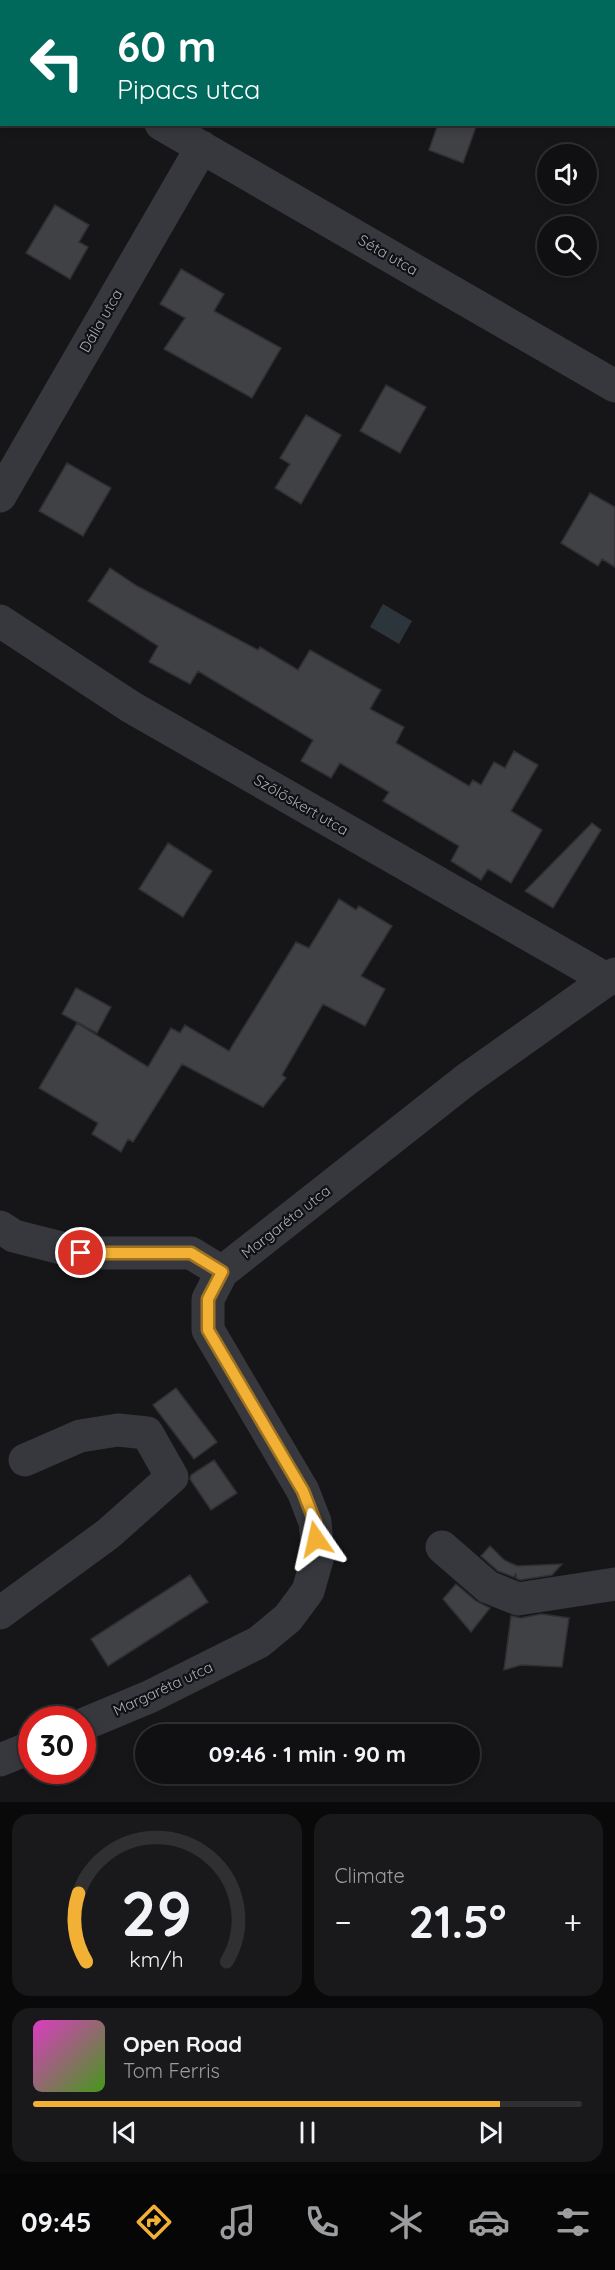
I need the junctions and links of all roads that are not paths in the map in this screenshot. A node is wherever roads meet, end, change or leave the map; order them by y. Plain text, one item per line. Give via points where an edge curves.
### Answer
1 (165, 126) edge
2 (201, 147) junction
3 (615, 386) edge
4 (0, 496) edge
5 (0, 621) edge
6 (612, 977) edge
7 (0, 1227) edge
8 (222, 1272) junction
9 (25, 1460) dead end
10 (442, 1547) dead end
11 (615, 1584) edge
12 (0, 1613) edge
13 (96, 1719) edge
14 (18, 1753) edge
15 (0, 1760) edge

1 - 2 street, Séta utca
2 - 3 street, Séta utca
2 - 4 street, Dália utca
5 - 6 street, Szőlőskert utca via 131,707
6 - 8 street, Margaréta utca via 467,1079
7 - 8 street via 14,1236 81,1253 191,1253
8 - 13 street, Margaréta utca via 208,1299 208,1330 303,1491 315,1522 318,1556 308,1591 288,1618 259,1642 149,1698
9 - 12 street via 80,1436 118,1430 147,1434 172,1477 108,1534
10 - 11 street via 488,1587 518,1599
14 - 15 street

